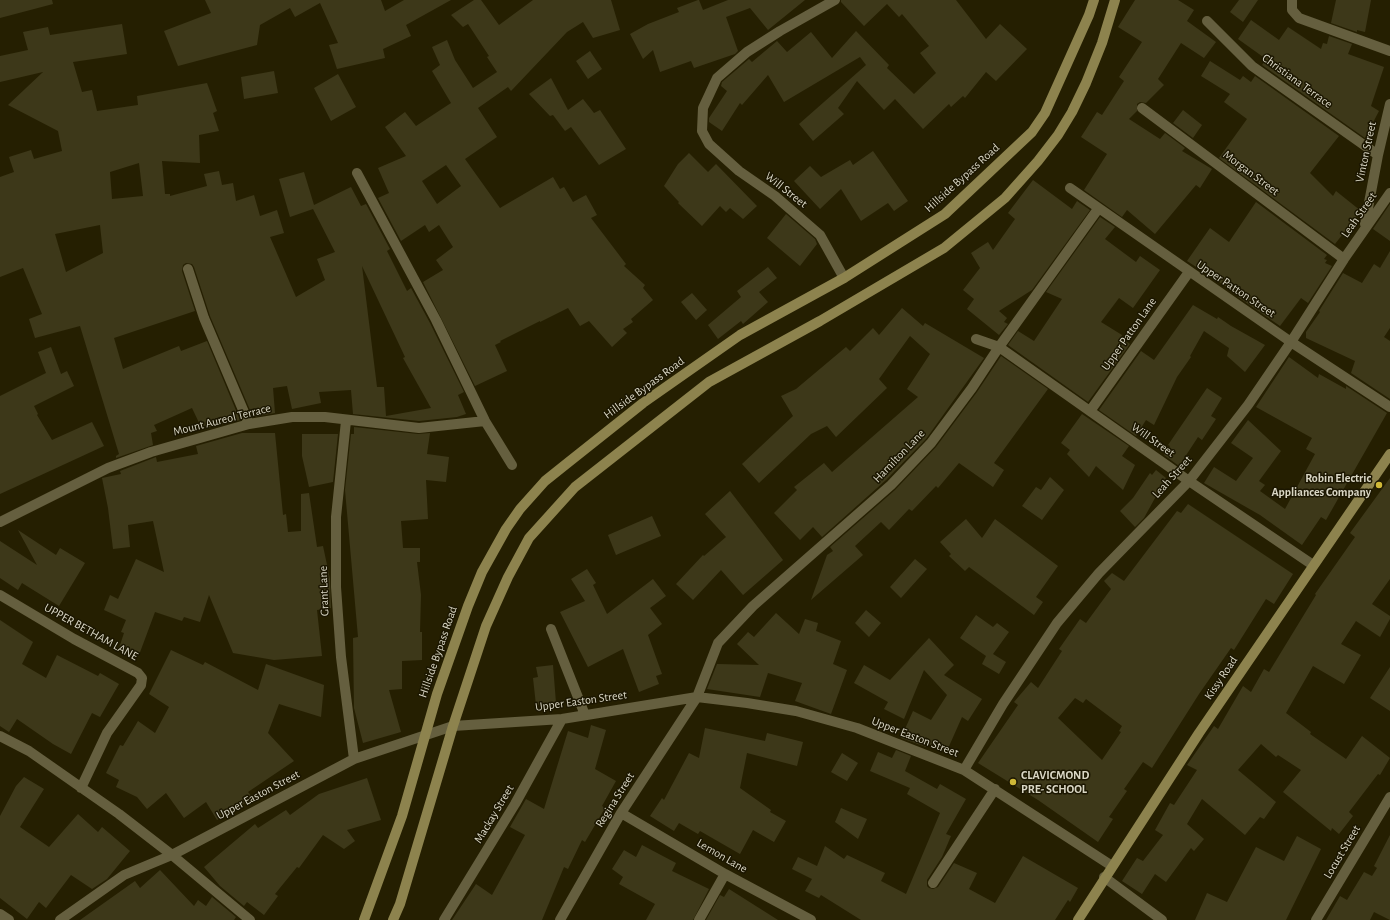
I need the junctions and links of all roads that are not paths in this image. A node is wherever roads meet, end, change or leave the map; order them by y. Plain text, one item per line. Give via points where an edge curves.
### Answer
1 (835, 0) edge
2 (1094, 0) edge
3 (1115, 0) edge
4 (1292, 5) edge
5 (1207, 21) dead end
6 (1390, 51) edge
7 (1390, 104) edge
8 (1142, 108) dead end
9 (1378, 155) junction
10 (357, 174) dead end
11 (1070, 188) dead end
12 (1390, 193) edge
13 (1098, 209) junction
14 (1365, 228) junction
15 (1344, 258) junction
16 (188, 269) dead end
17 (1189, 272) junction
18 (844, 278) junction
19 (976, 339) dead end
20 (1291, 342) junction
21 (999, 347) junction
22 (1390, 407) edge
23 (1090, 411) junction
24 (346, 420) junction
25 (485, 421) junction
26 (249, 424) junction
27 (1390, 454) edge
28 (512, 465) dead end
29 (1189, 481) junction
30 (0, 522) edge
31 (1313, 565) junction
32 (0, 596) edge
33 (551, 630) dead end
34 (697, 697) junction
35 (585, 715) junction
36 (562, 719) junction
37 (453, 726) junction
38 (0, 736) edge
39 (424, 736) junction
40 (354, 759) junction
41 (964, 770) junction
42 (81, 788) junction
43 (995, 790) junction
44 (1390, 798) edge
45 (621, 813) junction
46 (172, 855) junction
47 (1112, 866) junction
48 (725, 874) junction
49 (1104, 877) junction
50 (933, 883) dead end
51 (0, 914) edge
52 (9, 920) edge
53 (60, 920) edge
54 (250, 920) edge
55 (364, 920) edge
56 (393, 920) edge
57 (444, 920) edge
58 (560, 920) edge
59 (699, 920) edge
60 (812, 920) edge
61 (1078, 920) edge
62 (1162, 920) edge
63 (1316, 920) edge

1 - 18 street, Will Street via 747,52 717,78 703,108 702,131 709,144 739,171 775,196 820,235
2 - 18 street, Hillside Bypass Road via 1055,96 1032,132 945,214
3 - 37 street via 1102,43 1072,112 1038,161 1005,198 944,248 709,382 575,487 530,538 508,577 486,626
4 - 6 street via 1299,18
5 - 9 street, Christiana Terrace via 1252,66
7 - 9 street, Vinton Street
8 - 15 street, Morgan Street
9 - 14 street, Vinton Street
10 - 25 street via 436,320
11 - 13 street, Upper Patton Street
12 - 14 street, Leah Street
13 - 17 street, Upper Patton Street
13 - 21 street, Hamilton Lane
14 - 15 street, Leah Street
15 - 20 street, Leah Street
16 - 26 street via 204,318
17 - 20 street, Upper Patton Street
17 - 23 street, Upper Patton Lane
18 - 39 street, Hillside Bypass Road via 740,335 643,403 545,481 506,529 482,572 460,628
19 - 21 street, Will Street
20 - 22 street, Upper Patton Street
20 - 29 street, Leah Street via 1248,405
21 - 23 street, Will Street
21 - 34 street, Hamilton Lane via 931,443 891,485 753,606 718,643
23 - 29 street, Will Street
24 - 25 street, Mount Aureol Terrace via 420,428
24 - 26 street, Mount Aureol Terrace via 292,417
24 - 40 street, Grant Lane via 336,517 336,587 341,657
25 - 28 street
26 - 30 street, Mount Aureol Terrace via 151,452 108,468
27 - 31 street, Kissy Road
29 - 31 street, Will Street
29 - 41 street, Leah Street via 1099,573 1057,623 1003,704
31 - 47 street, Kissy Road
32 - 42 street, UPPER BETHAM LANE via 138,672 142,678 141,685 107,733
33 - 35 street
34 - 35 street, Upper Easton Street
34 - 41 street, Upper Easton Street via 747,703 809,715 857,728
34 - 45 street, Regina Street
35 - 36 street, Upper Easton Street
36 - 37 street, Upper Easton Street
36 - 57 street, Mackay Street via 515,804
37 - 39 street, Upper Easton Street
37 - 56 street
38 - 42 street via 29,751
39 - 40 street, Upper Easton Street
39 - 55 street, Hillside Bypass Road via 402,816
40 - 46 street, Upper Easton Street
41 - 43 street, Upper Easton Street
42 - 46 street
43 - 47 street, Upper Easton Street
43 - 50 street
44 - 63 street, Locust Street
45 - 48 street, Lemon Lane
45 - 58 street, Regina Street
46 - 53 street, Upper Easton Street via 124,875
46 - 54 street
47 - 49 street, Kissy Road
48 - 59 street
48 - 60 street, Lemon Lane
49 - 61 street, Kissy Road
49 - 62 street
51 - 52 street

